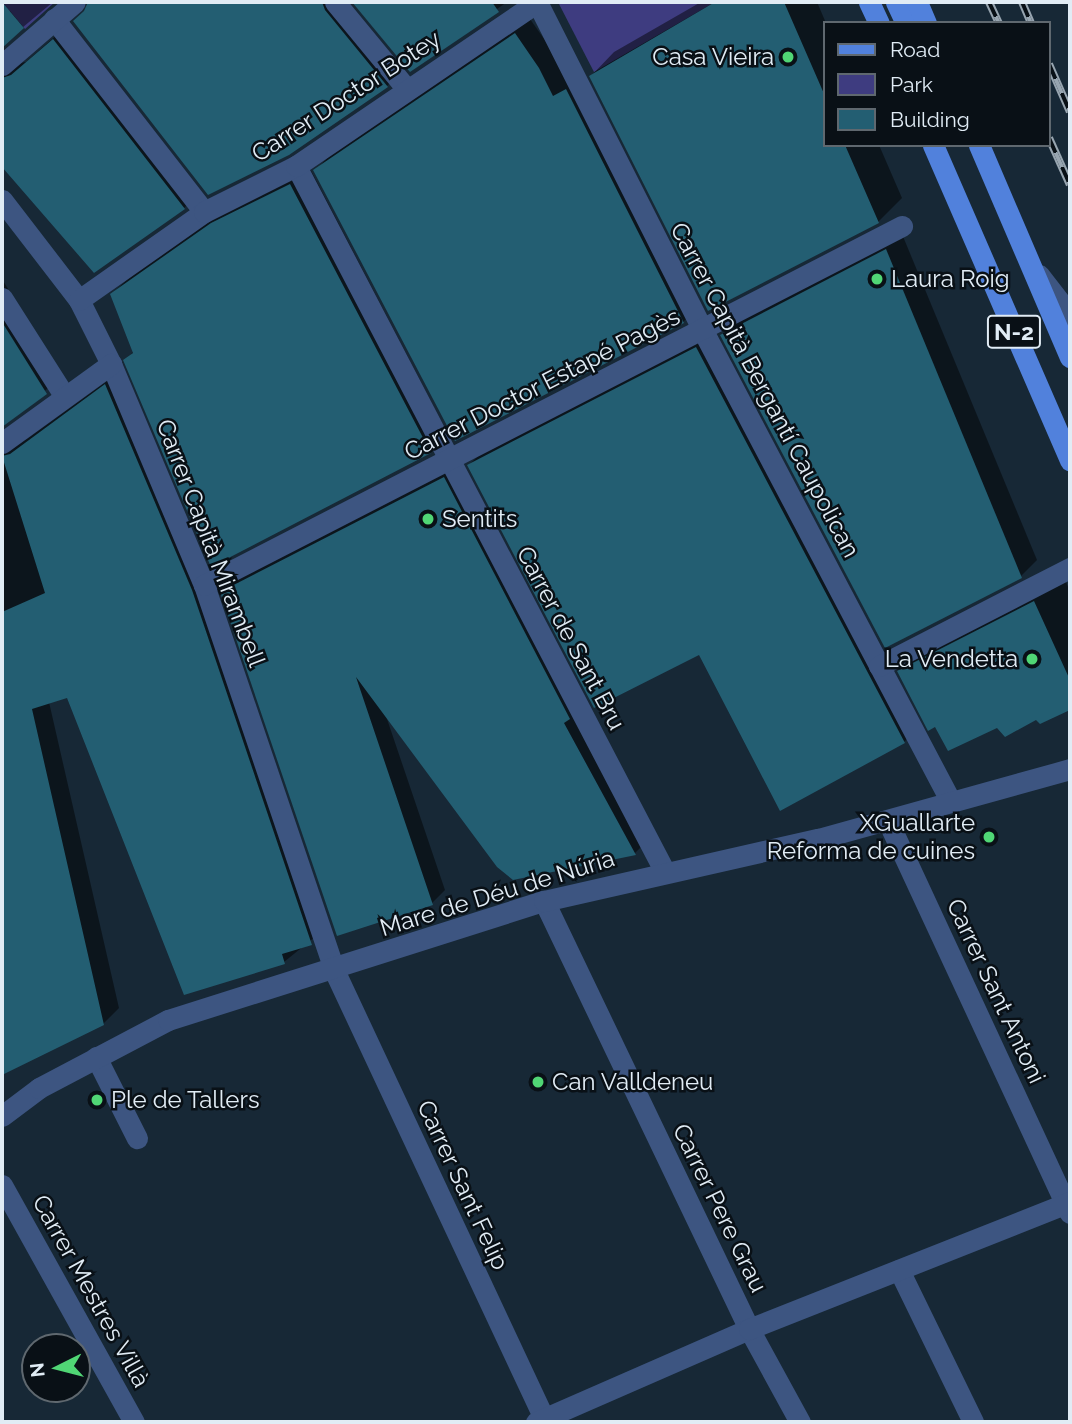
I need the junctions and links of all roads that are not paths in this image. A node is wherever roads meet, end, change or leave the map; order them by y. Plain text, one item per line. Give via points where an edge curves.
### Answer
1 (75, 2) edge
2 (335, 2) edge
3 (537, 2) edge
4 (869, 2) edge
5 (897, 2) edge
6 (917, 2) edge
7 (54, 19) junction
8 (878, 21) edge
9 (905, 21) edge
10 (925, 21) edge
11 (2, 65) edge
12 (406, 88) junction
13 (934, 147) edge
14 (980, 147) edge
15 (296, 166) junction
16 (2, 200) edge
17 (204, 212) junction
18 (902, 226) dead end
19 (1030, 264) junction
20 (2, 298) edge
21 (79, 300) junction
22 (1070, 315) edge
23 (704, 331) junction
24 (1070, 357) edge
25 (111, 364) junction
26 (65, 397) junction
27 (2, 443) edge
28 (1070, 460) edge
29 (448, 461) junction
30 (1070, 568) edge
31 (204, 585) junction
32 (879, 666) junction
33 (1070, 769) edge
34 (950, 800) junction
35 (892, 830) dead end
36 (665, 872) junction
37 (544, 901) junction
38 (334, 970) junction
39 (96, 1058) junction
40 (2, 1116) edge
41 (137, 1138) dead end
42 (2, 1185) edge
43 (1069, 1206) edge
44 (899, 1270) junction
45 (749, 1329) junction
46 (542, 1421) edge
47 (134, 1422) edge
48 (800, 1422) edge
49 (973, 1422) edge

1 - 7 street
2 - 12 street
3 - 12 street, Carrer Doctor Botey
3 - 23 street, Carrer Capità Bergantí Caupolican
4 - 8 main road
5 - 9 main road
6 - 10 main road
7 - 11 street
7 - 17 street
12 - 15 street, Carrer Doctor Botey
13 - 28 main road, N-2
14 - 19 main road, N-2
15 - 17 street, Carrer Doctor Botey
15 - 29 street, Carrer de Sant Bru
16 - 21 street, Carrer Capità Mirambell
17 - 21 street, Carrer Doctor Botey
18 - 23 street, Carrer Doctor Estapé Pagès
19 - 22 street
19 - 24 main road, N-2
20 - 26 street
21 - 25 street, Carrer Capità Mirambell
23 - 29 street, Carrer Doctor Estapé Pagès
23 - 32 street, Carrer Capità Bergantí Caupolican
25 - 26 street
25 - 31 street, Carrer Capità Mirambell
26 - 27 street
29 - 31 street, Carrer Doctor Estapé Pagès
29 - 36 street, Carrer de Sant Bru
30 - 32 street
31 - 38 street, Carrer Capità Mirambell
32 - 34 street, Carrer Capità Bergantí Caupolican
33 - 34 street, Mare de Déu de Núria
34 - 36 street, Mare de Déu de Núria via 818,839
35 - 43 street, Carrer Sant Antoni
36 - 37 street, Mare de Déu de Núria
37 - 38 street, Mare de Déu de Núria
37 - 45 street, Carrer Pere Grau
38 - 39 street, Mare de Déu de Núria via 168,1020
38 - 46 street, Carrer Sant Felip
39 - 40 street, Mare de Déu de Núria via 39,1088
39 - 41 street
42 - 47 street, Carrer Mestres Villà
43 - 44 street
44 - 45 street
44 - 49 street
45 - 46 street
45 - 48 street, Carrer Pere Grau

